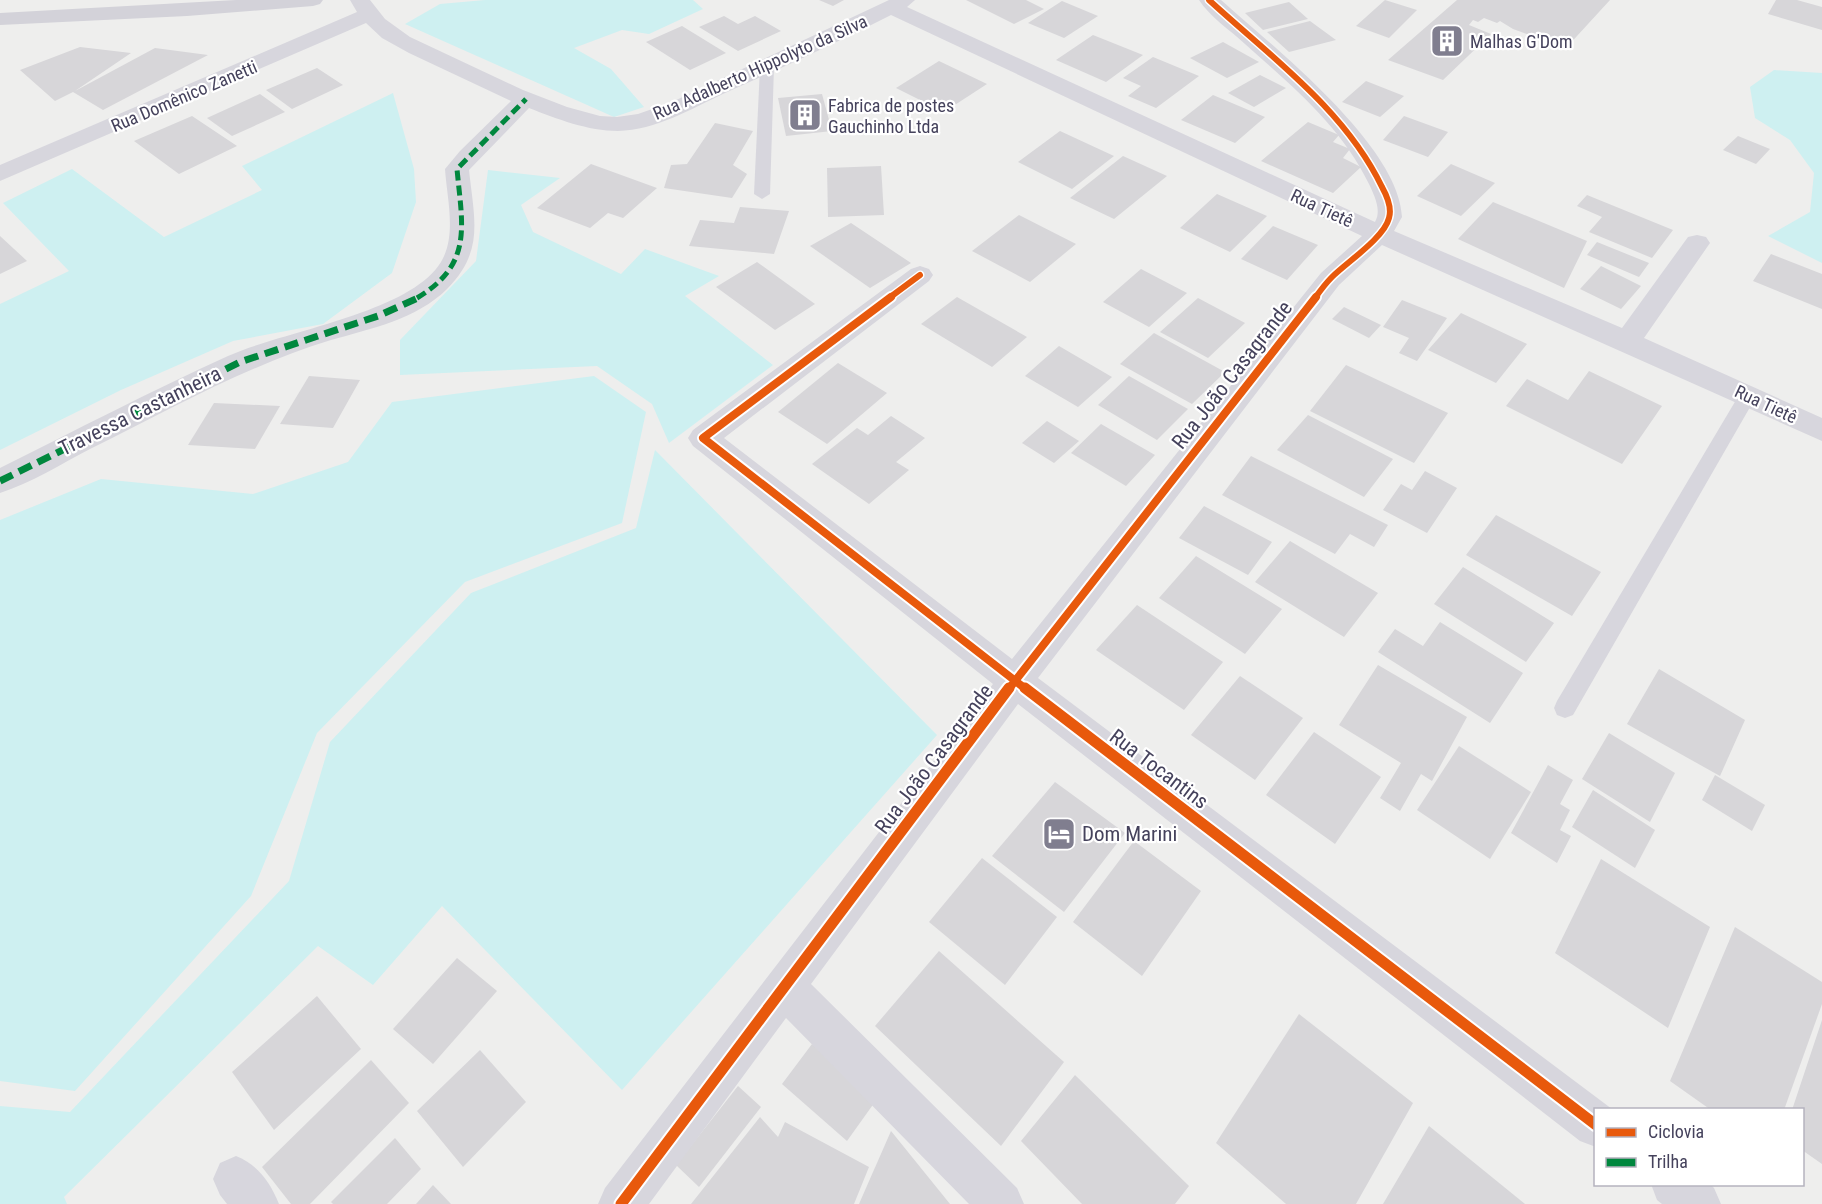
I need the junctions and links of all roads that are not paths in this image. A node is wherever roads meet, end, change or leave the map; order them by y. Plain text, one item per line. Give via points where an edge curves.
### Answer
1 (314, 0) edge
2 (1209, 0) edge
3 (898, 4) edge
4 (193, 5) edge
5 (363, 7) edge
6 (0, 19) edge
7 (767, 67) junction
8 (526, 99) junction
9 (0, 174) edge
10 (762, 194) dead end
11 (1379, 234) junction
12 (1697, 243) dead end
13 (920, 275) dead end
14 (1627, 341) junction
15 (1748, 395) junction
16 (1822, 430) edge
17 (0, 481) edge
18 (1015, 681) junction
19 (1565, 708) dead end
20 (785, 987) junction
21 (1594, 1123) edge
22 (1674, 1186) edge
23 (621, 1204) edge
24 (1001, 1204) edge
25 (1698, 1204) edge

1 - 4 main road
2 - 11 street via 1334,116 1380,178 1390,203 1390,218
3 - 7 street, Rua Adalberto Hippolyto da Silva
3 - 11 street, Rua Tietê
4 - 6 main road
5 - 8 street, Rua Adalberto Hippolyto da Silva via 381,26 423,51
5 - 9 street, Rua Domênico Zanetti
7 - 8 street, Rua Adalberto Hippolyto da Silva via 634,122 598,122
7 - 10 lane
8 - 17 street, Travessa Castanheira via 457,169 462,245 449,271 429,291 391,312 282,346 189,386
11 - 14 street, Rua Tietê
11 - 18 street, Rua João Casagrande via 1330,279
12 - 14 street
13 - 18 street, Rua Tocantins via 703,438
14 - 15 street, Rua Tietê
15 - 16 street, Rua Tietê
15 - 19 lane
18 - 20 street, Rua João Casagrande
18 - 21 street, Rua Tocantins
20 - 23 street, Rua João Casagrande
20 - 24 street
22 - 25 street

